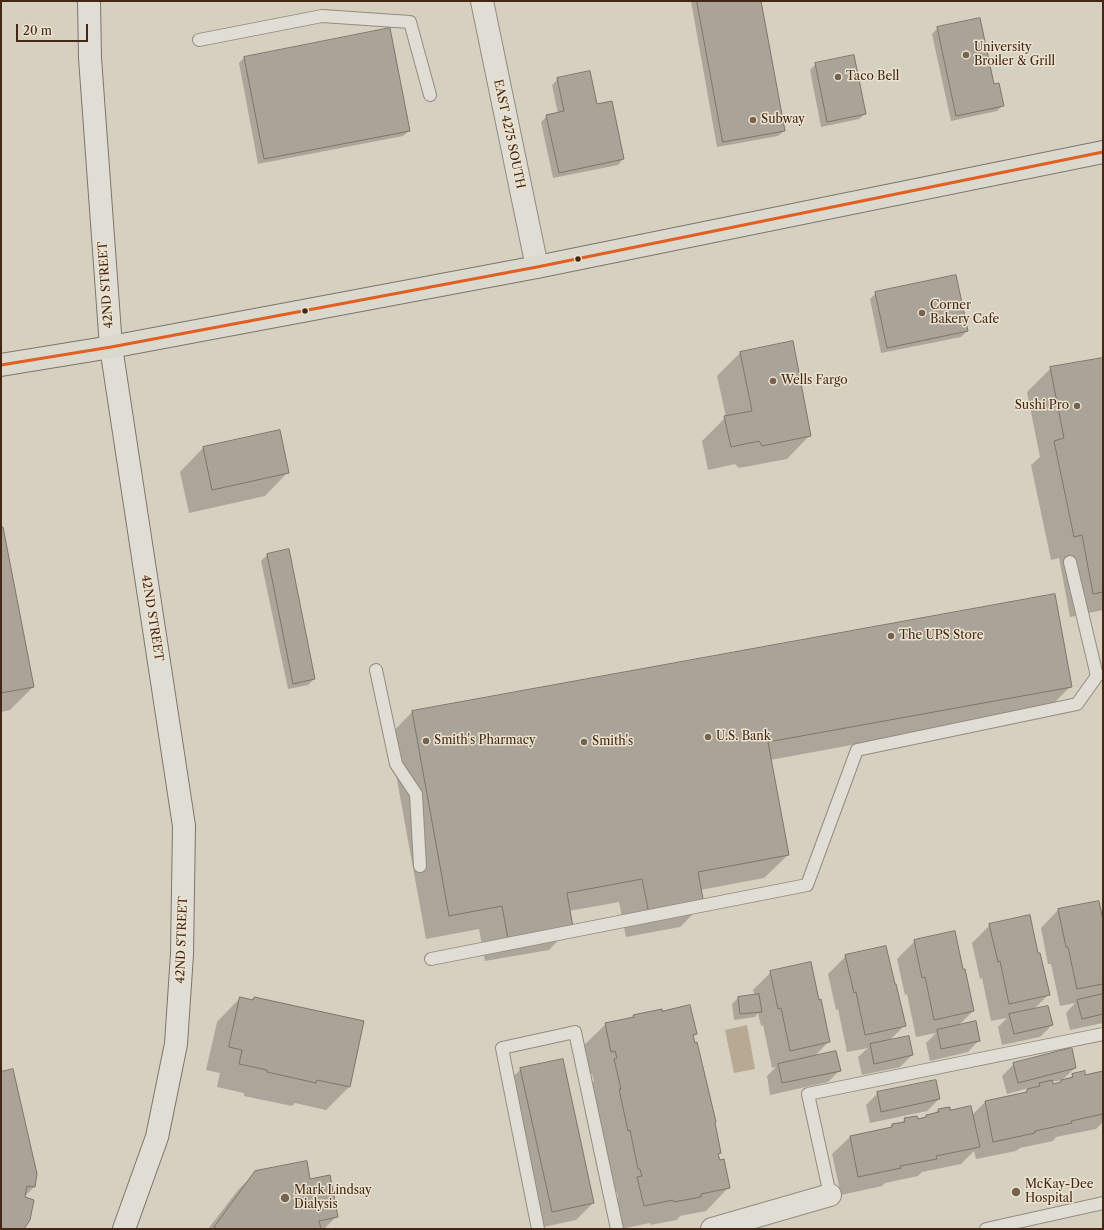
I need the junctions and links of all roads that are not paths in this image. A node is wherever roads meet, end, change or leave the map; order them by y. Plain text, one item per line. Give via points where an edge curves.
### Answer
1 (89, 1) edge
2 (482, 1) edge
3 (199, 40) dead end
4 (430, 95) dead end
5 (1103, 152) edge
6 (537, 267) junction
7 (111, 347) junction
8 (1, 365) edge
9 (1070, 562) dead end
10 (376, 670) dead end
11 (420, 866) dead end
12 (431, 959) dead end
13 (1103, 1034) edge
14 (830, 1195) joint
15 (1103, 1203) edge
16 (124, 1229) edge
17 (538, 1229) edge
18 (617, 1229) edge
19 (712, 1229) edge
20 (986, 1229) edge

1 - 7 main road, 42ND STREET via 90,58
2 - 6 main road, EAST 4275 SOUTH
3 - 4 lane via 322,16 410,22
5 - 6 main road
6 - 7 main road
7 - 8 main road
7 - 16 main road, 42ND STREET via 184,826 182,954 176,1044 156,1137
9 - 12 lane via 1097,676 1077,704 857,750 807,886
10 - 11 lane via 396,764 416,794
13 - 14 lane via 808,1094
14 - 19 main road
15 - 20 lane
17 - 18 lane via 502,1048 575,1032

